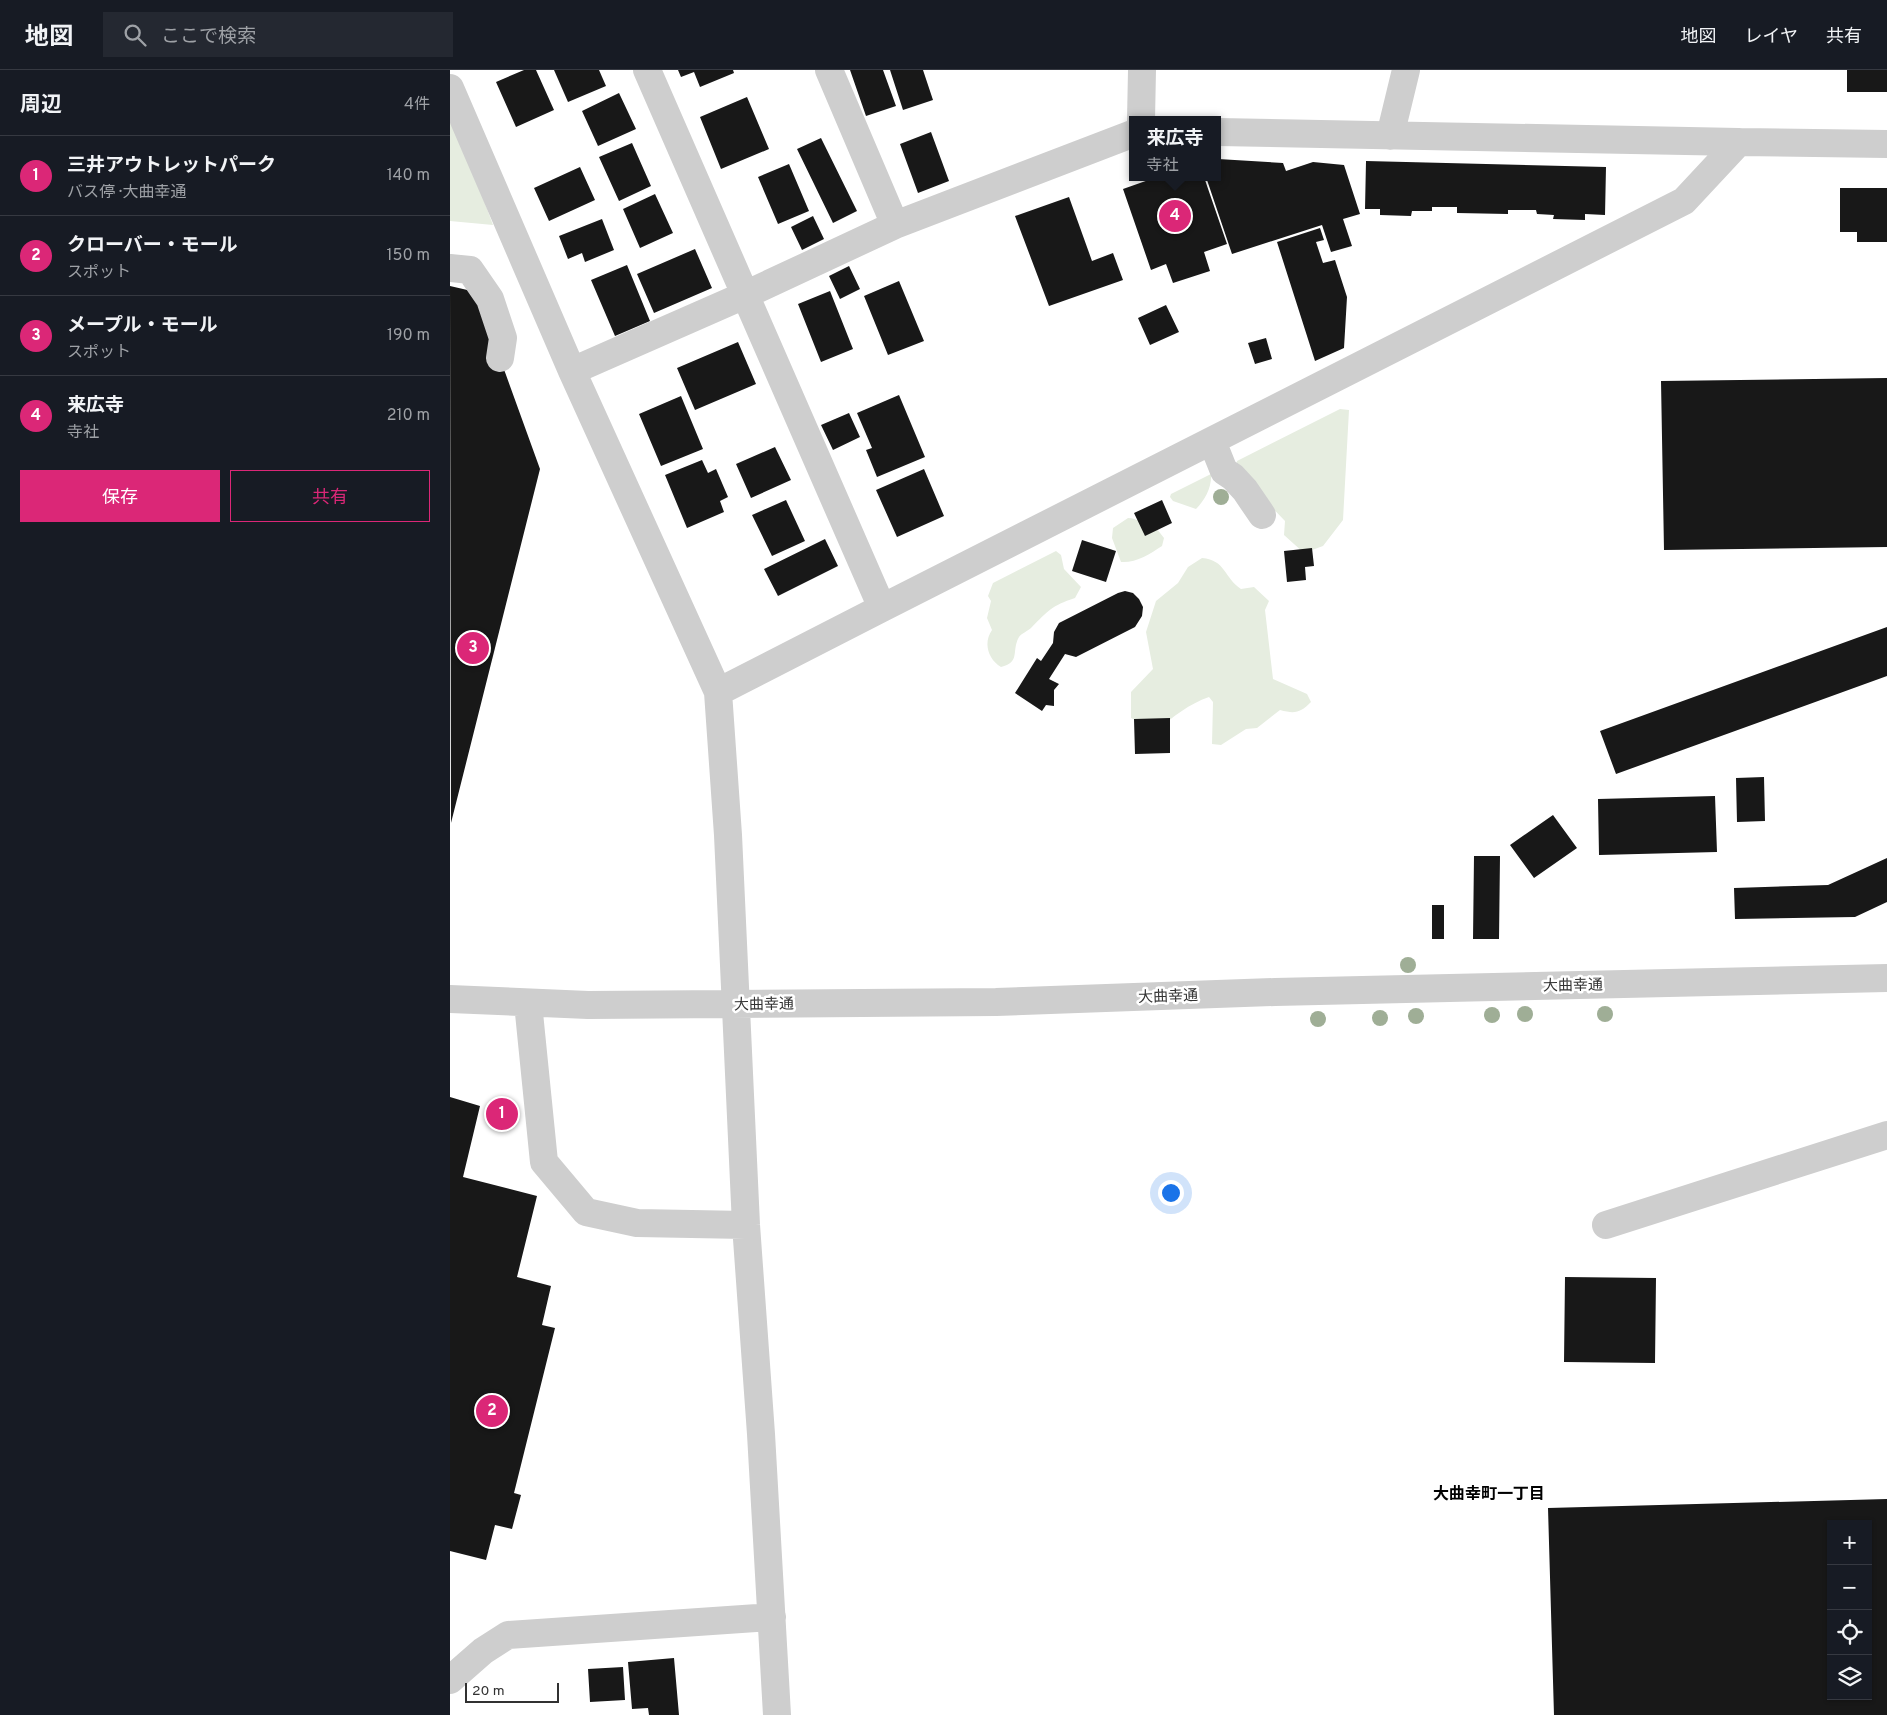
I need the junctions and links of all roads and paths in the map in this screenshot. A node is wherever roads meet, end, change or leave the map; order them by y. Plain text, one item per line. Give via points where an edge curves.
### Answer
1 (646, 70) edge
2 (829, 70) edge
3 (1142, 70) edge
4 (1406, 70) edge
5 (450, 88) edge
6 (1141, 116) edge
7 (1221, 132) edge
8 (1129, 135) edge
9 (1390, 136) junction
10 (1739, 142) junction
11 (1887, 144) edge
12 (895, 225) junction
13 (450, 268) edge
14 (745, 295) junction
15 (500, 358) dead end
16 (572, 371) junction
17 (1212, 441) junction
18 (1262, 515) dead end
19 (882, 608) junction
20 (718, 692) junction
21 (1887, 978) edge
22 (450, 999) edge
23 (528, 1003) junction
24 (735, 1004) junction
25 (1887, 1135) edge
26 (746, 1225) junction
27 (1606, 1225) dead end
28 (772, 1617) junction
29 (450, 1680) edge
30 (778, 1715) edge

1 - 14 street
2 - 12 street
3 - 6 street
4 - 9 street
5 - 16 street
7 - 9 street
8 - 12 street
9 - 10 street
10 - 11 street
10 - 17 street via 1684,201
12 - 14 street
13 - 15 street via 470,270 490,299 503,338
14 - 16 street
14 - 19 street
16 - 20 street
17 - 18 street via 1224,472 1233,476
17 - 19 street
19 - 20 street
20 - 24 street
21 - 24 street, 大曲幸通 via 996,1002
22 - 23 street, 大曲幸通
23 - 24 street, 大曲幸通
23 - 26 street via 544,1162 586,1212 637,1223
24 - 26 street
25 - 27 street
26 - 28 street
28 - 29 street via 508,1636 483,1651
28 - 30 street

